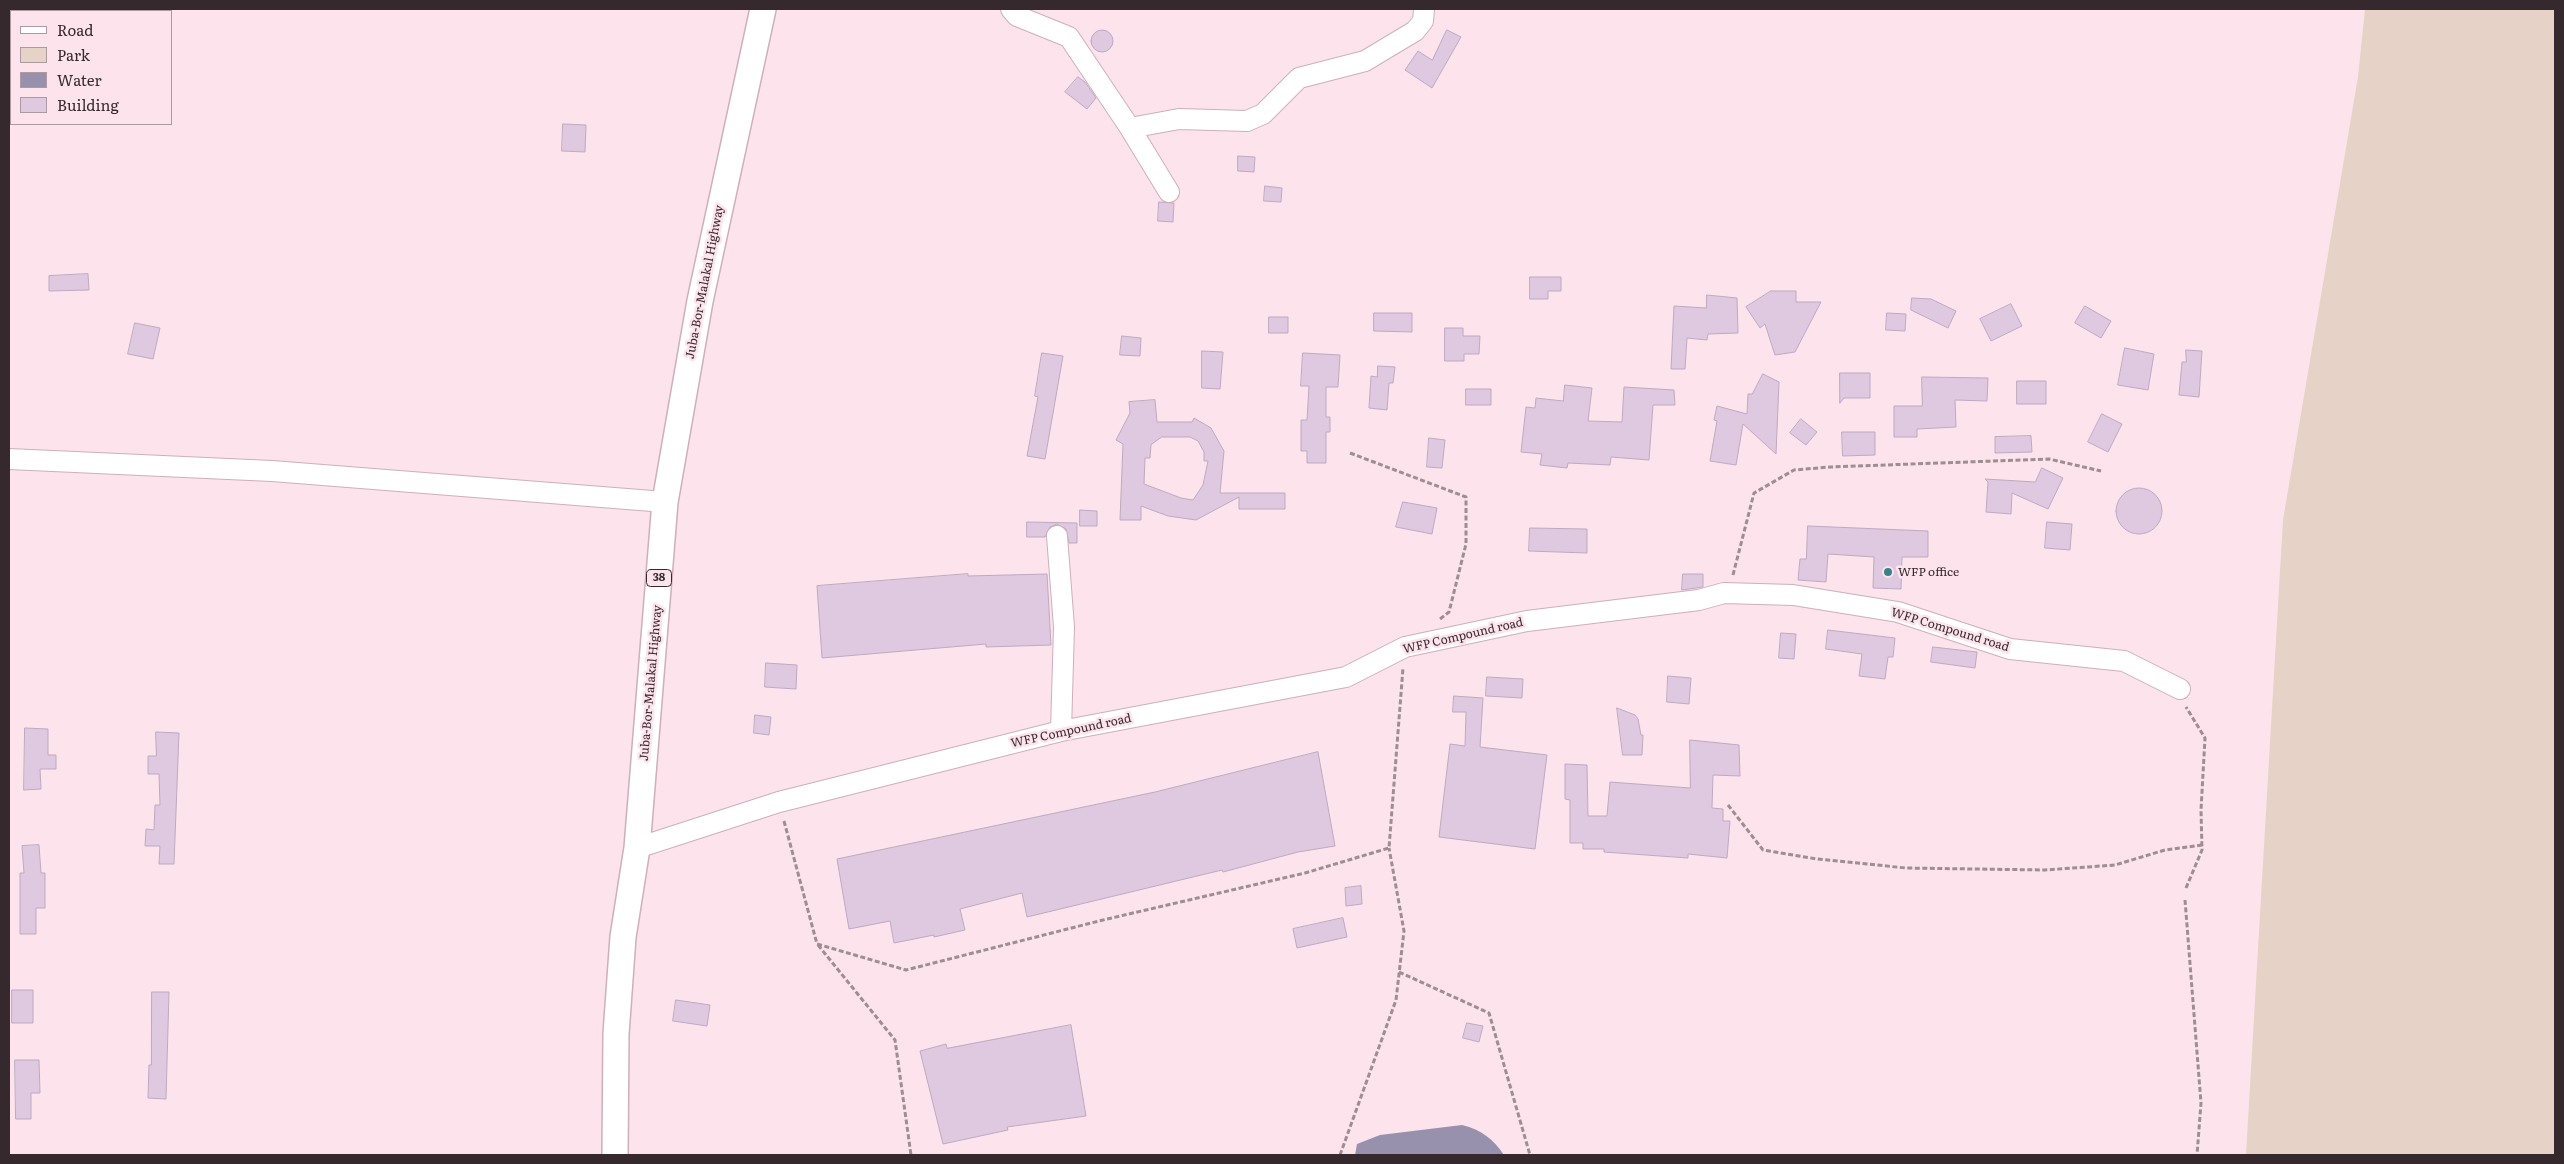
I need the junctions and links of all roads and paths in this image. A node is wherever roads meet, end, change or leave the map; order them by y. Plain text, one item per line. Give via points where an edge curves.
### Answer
1 (763, 9) edge
2 (1011, 9) edge
3 (1424, 9) edge
4 (1130, 128) junction
5 (1169, 192) dead end
6 (1350, 453) dead end
7 (9, 459) edge
8 (2101, 471) dead end
9 (666, 502) junction
10 (1057, 536) dead end
11 (1724, 593) junction
12 (1434, 624) dead end
13 (1405, 647) junction
14 (2177, 687) joint
15 (1061, 731) junction
16 (779, 802) junction
17 (1728, 805) dead end
18 (2202, 845) junction
19 (636, 848) junction
20 (1388, 848) junction
21 (2186, 888) dead end
22 (2186, 900) dead end
23 (818, 944) junction
24 (1399, 972) junction
25 (614, 1155) edge
26 (912, 1155) edge
27 (1340, 1155) edge
28 (1530, 1155) edge
29 (2197, 1155) edge

1 - 9 main road, Juba-Bor-Malakal Highway / 38 via 700,301
2 - 4 street via 1017,16 1069,37
3 - 4 street via 1423,21 1415,31 1365,61 1299,78 1263,114 1247,120 1179,119
4 - 5 street
6 - 12 path via 1466,497 1464,552 1449,612
7 - 9 street via 272,471
8 - 11 path via 2049,459 1794,470 1754,493 1736,568
9 - 19 main road, Juba-Bor-Malakal Highway / 38
10 - 15 street via 1064,627
11 - 13 street, WFP Compound road via 1699,600 1527,621
11 - 14 street, WFP Compound road via 1793,595 1898,612 2010,649 2124,661
13 - 15 street, WFP Compound road via 1346,677
13 - 20 path
14 - 18 path via 2204,738
15 - 16 street, WFP Compound road
16 - 19 street, WFP Compound road
16 - 23 path
17 - 18 path via 1764,850 1906,868 2045,870 2115,865 2165,850
18 - 21 path
19 - 25 main road, Juba-Bor-Malakal Highway / 38 via 616,1034
20 - 23 path via 1305,873 906,970
20 - 24 path via 1404,931
22 - 29 path via 2201,1103
23 - 26 path via 895,1040
24 - 27 path via 1396,1000
24 - 28 path via 1489,1013

